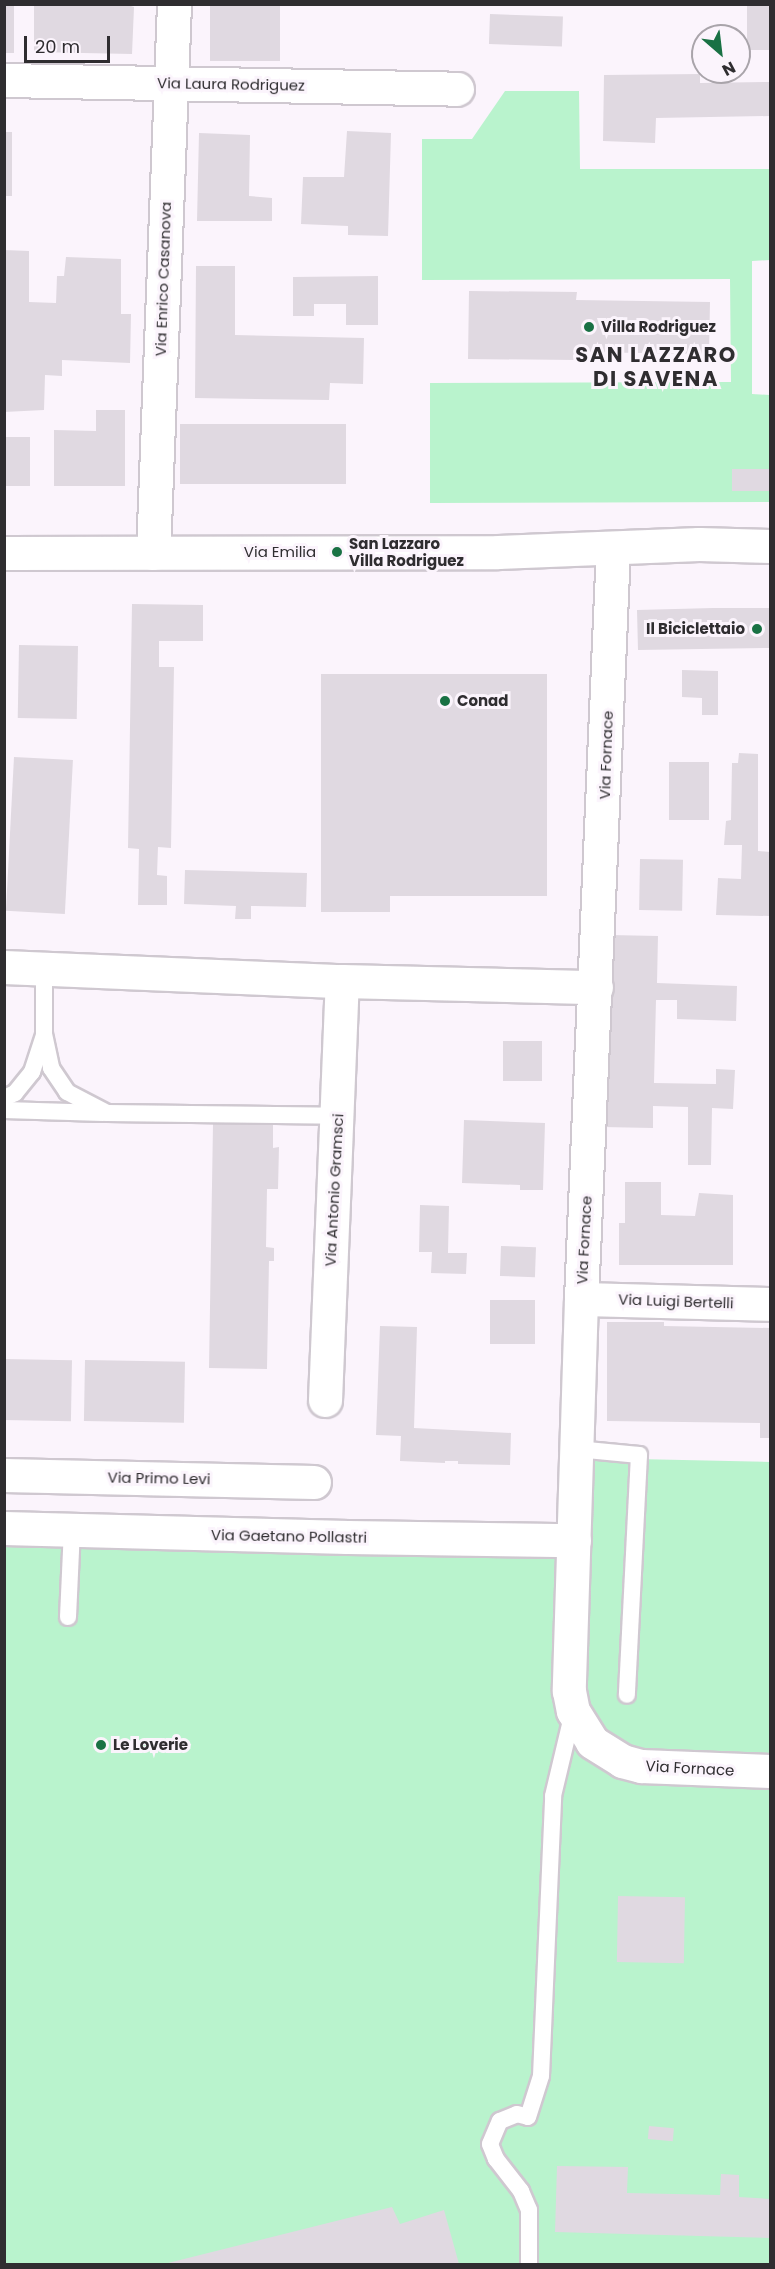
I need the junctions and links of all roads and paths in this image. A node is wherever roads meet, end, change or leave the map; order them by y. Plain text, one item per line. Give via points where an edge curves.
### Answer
1 (174, 4) edge
2 (4, 80) edge
3 (171, 82) junction
4 (457, 89) dead end
5 (771, 546) edge
6 (613, 548) junction
7 (4, 553) edge
8 (153, 553) junction
9 (4, 967) edge
10 (44, 968) junction
11 (342, 981) junction
12 (596, 987) junction
13 (44, 1034) junction
14 (4, 1098) edge
15 (4, 1110) edge
16 (107, 1113) junction
17 (338, 1116) junction
18 (581, 1299) junction
19 (771, 1304) edge
20 (324, 1400) dead end
21 (577, 1449) junction
22 (4, 1475) edge
23 (314, 1482) dead end
24 (4, 1528) edge
25 (72, 1529) junction
26 (574, 1540) junction
27 (68, 1617) dead end
28 (627, 1695) dead end
29 (573, 1711) junction
30 (771, 1772) edge
31 (529, 2265) edge

1 - 3 street, Via Enrico Casanova
2 - 3 street, Via Laura Rodriguez
3 - 4 street, Via Laura Rodriguez
3 - 8 street, Via Enrico Casanova
5 - 6 street, Via Emilia
6 - 8 street, Via Emilia
6 - 12 street, Via Fornace
7 - 8 street, Via Emilia
9 - 10 street
10 - 11 street
10 - 13 lane
11 - 12 street
11 - 17 street, Via Antonio Gramsci
12 - 18 street, Via Fornace
13 - 14 lane via 32,1072 15,1093
13 - 16 lane via 51,1068 67,1092
15 - 16 lane
16 - 17 lane
17 - 20 street, Via Antonio Gramsci
18 - 19 street, Via Luigi Bertelli
18 - 21 street, Via Fornace
21 - 26 street, Via Fornace
21 - 28 lane via 639,1455
22 - 23 street, Via Primo Levi
24 - 25 street, Via Gaetano Pollastri
25 - 26 street, Via Gaetano Pollastri
25 - 27 lane
26 - 29 street, Via Fornace via 569,1691
29 - 30 street, Via Fornace via 592,1742 622,1761 641,1766
29 - 31 lane via 553,1796 541,2076 528,2117 517,2114 500,2121 490,2145 529,2210

